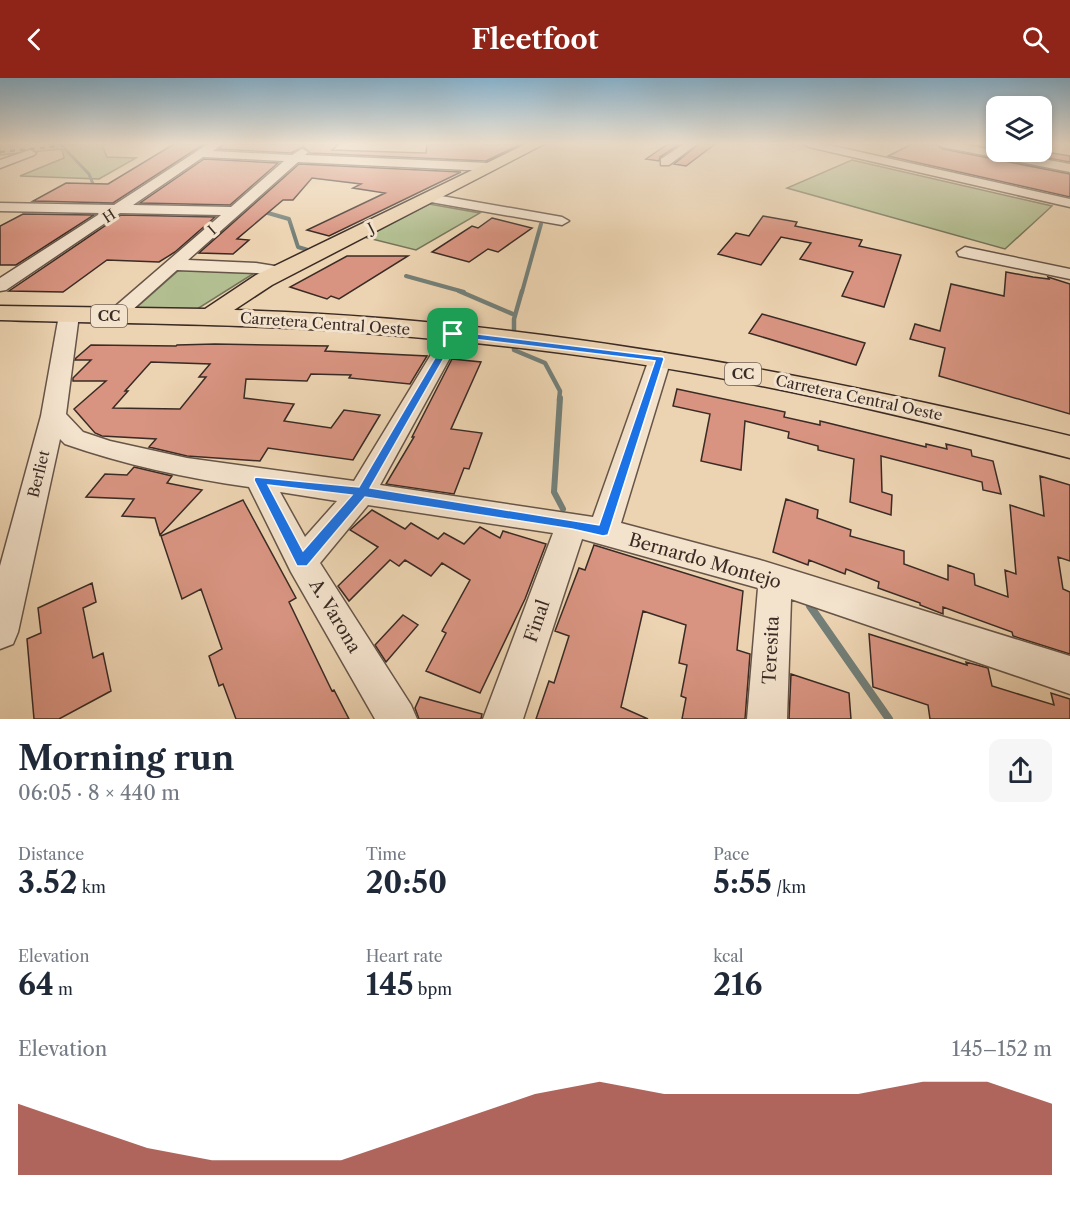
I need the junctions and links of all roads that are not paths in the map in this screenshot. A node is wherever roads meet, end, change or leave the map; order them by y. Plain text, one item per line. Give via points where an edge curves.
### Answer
1 (172, 174) edge
2 (277, 174) edge
3 (476, 174) edge
4 (943, 174) edge
5 (991, 174) edge
6 (979, 182) junction
7 (430, 198) junction
8 (1070, 203) edge
9 (2, 208) edge
10 (121, 209) junction
11 (234, 211) junction
12 (562, 221) dead end
13 (965, 252) dead end
14 (172, 266) junction
15 (281, 272) junction
16 (1070, 274) edge
17 (0, 286) edge
18 (0, 313) edge
19 (69, 315) junction
20 (114, 316) junction
21 (209, 318) junction
22 (453, 334) junction
23 (660, 359) junction
24 (54, 416) junction
25 (1070, 447) edge
26 (259, 480) junction
27 (362, 492) junction
28 (587, 527) junction
29 (302, 562) junction
30 (775, 580) junction
31 (0, 632) edge
32 (1070, 675) edge
33 (397, 719) edge
34 (503, 719) edge
35 (767, 719) edge

1 - 10 street, H
2 - 11 street, I
3 - 7 main road, J
4 - 6 street
5 - 6 street
6 - 8 street
7 - 12 street
7 - 15 main road, J
9 - 10 street
10 - 11 street
10 - 17 street, H
11 - 14 street, I
13 - 16 street
14 - 15 street
14 - 20 street, I
15 - 21 main road, J
18 - 19 main road, Carretera Central Oeste / CC
19 - 20 main road, Carretera Central Oeste / CC
19 - 24 street, Berliet
20 - 21 main road, Carretera Central Oeste / CC
21 - 22 main road, Carretera Central Oeste / CC via 320,322
22 - 23 main road, Carretera Central Oeste / CC
22 - 27 street
23 - 25 main road, Carretera Central Oeste / CC via 944,415
23 - 28 street, Final
24 - 26 street, Bernardo Montejo via 74,438 187,468
24 - 31 street, Berliet
26 - 27 street, Bernardo Montejo
26 - 29 street, A. Varona
27 - 28 street, Bernardo Montejo
27 - 29 street
28 - 30 street, Bernardo Montejo
28 - 34 street, Final
29 - 33 street, A. Varona
30 - 32 street, Bernardo Montejo
30 - 35 street, Teresita

